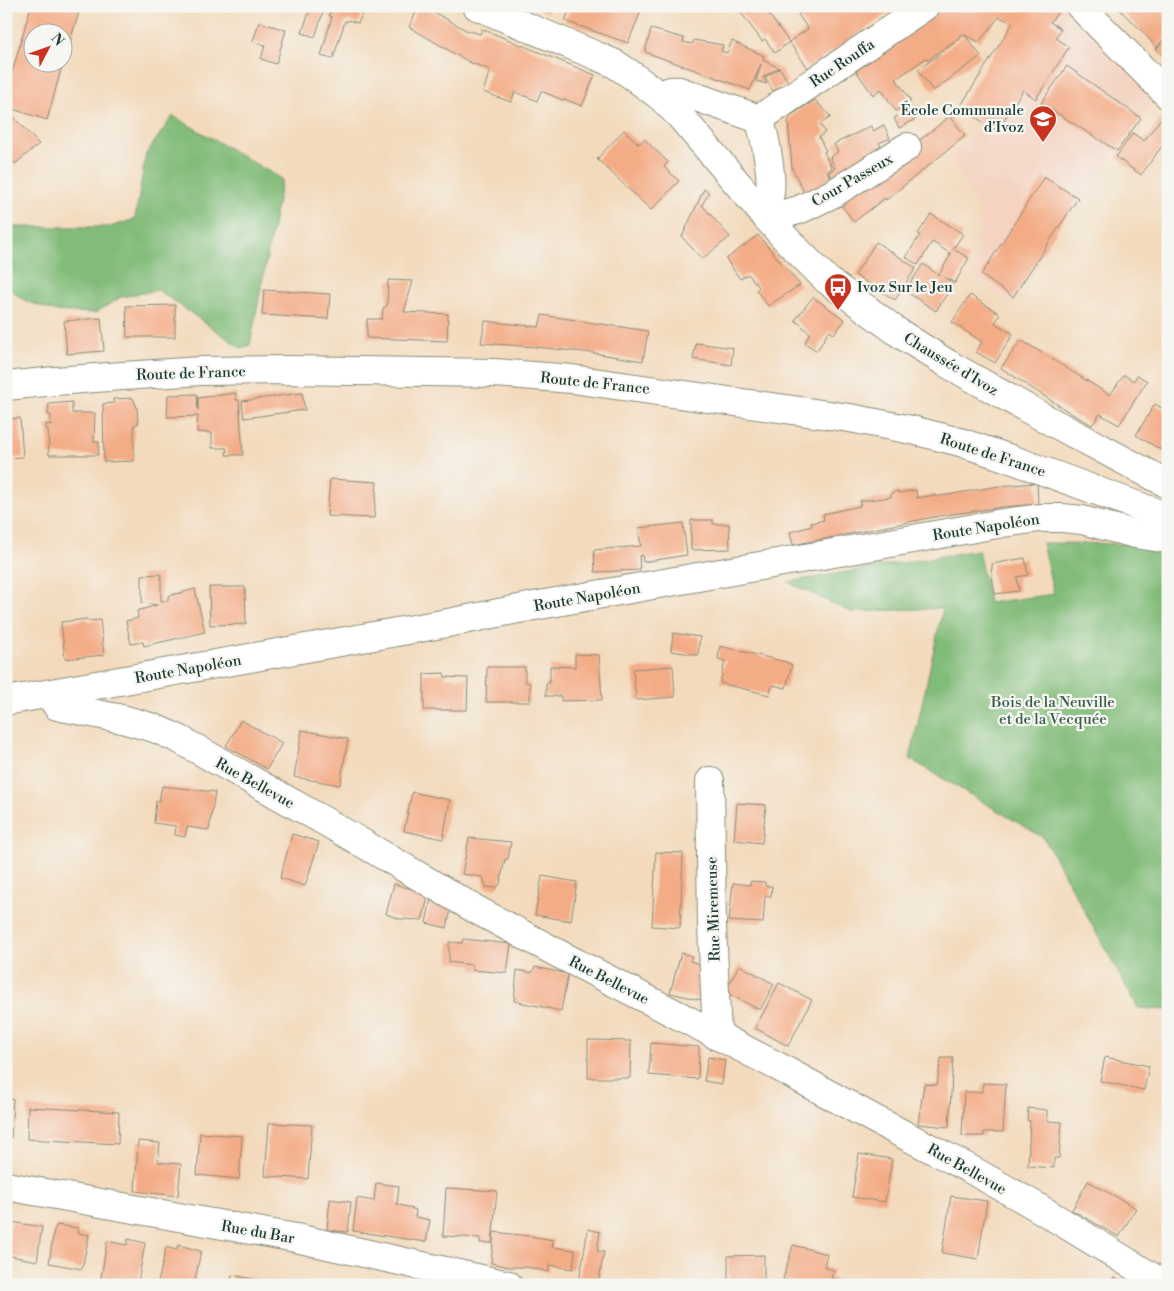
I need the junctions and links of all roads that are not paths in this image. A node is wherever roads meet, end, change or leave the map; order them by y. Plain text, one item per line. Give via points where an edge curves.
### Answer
1 (476, 6) edge
2 (925, 6) edge
3 (1080, 6) edge
4 (1168, 96) edge
5 (661, 98) junction
6 (759, 119) junction
7 (907, 147) dead end
8 (764, 213) junction
9 (6, 386) edge
10 (1168, 484) edge
11 (1168, 517) edge
12 (1168, 539) edge
13 (50, 694) junction
14 (6, 701) edge
15 (710, 782) dead end
16 (717, 1036) junction
17 (6, 1186) edge
18 (508, 1285) edge
19 (1165, 1285) edge

1 - 5 street, Chaussée d'Ivoz via 615,64
2 - 6 street, Rue Rouffa
3 - 4 street
5 - 6 street via 666,92 679,91
5 - 8 street, Chaussée d'Ivoz
6 - 8 street via 764,131 771,189
7 - 8 street, Cour Passeux via 834,194 799,210
8 - 10 street, Chaussée d'Ivoz via 827,280 899,333 1037,414
9 - 11 street, Route de France via 201,371 362,370 572,378 912,430 1008,458
12 - 13 street, Route Napoléon via 1082,520 1040,518
13 - 14 street, Route Napoléon
13 - 16 street, Rue Bellevue via 57,706 154,728 179,740 475,909
15 - 16 street, Rue Miremeuse
16 - 19 street, Rue Bellevue via 970,1169
17 - 18 street, Rue du Bar via 296,1238

